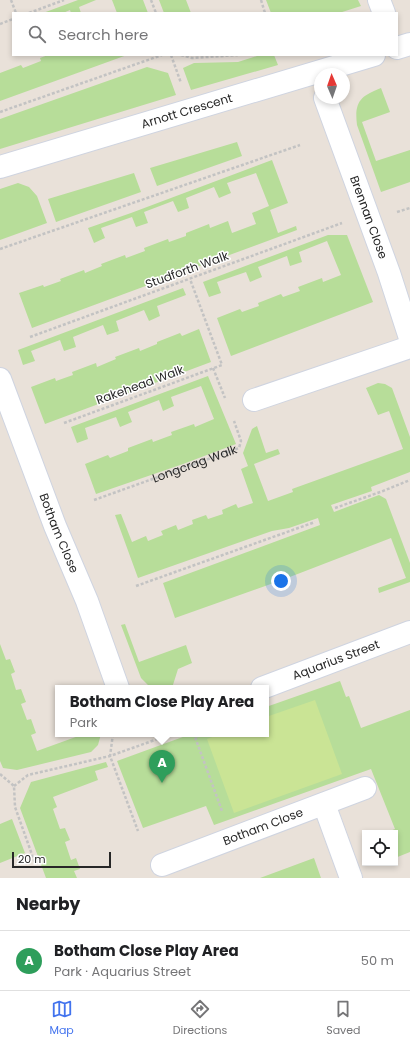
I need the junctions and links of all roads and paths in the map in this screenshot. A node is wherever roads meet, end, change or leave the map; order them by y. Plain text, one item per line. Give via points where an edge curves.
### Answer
1 (12, 0) edge
2 (64, 0) edge
3 (151, 0) edge
4 (261, 0) edge
5 (379, 0) edge
6 (16, 12) edge
7 (32, 12) edge
8 (156, 12) edge
9 (265, 12) edge
10 (384, 12) edge
11 (12, 19) edge
12 (0, 24) edge
13 (410, 44) edge
14 (398, 48) edge
15 (159, 56) edge
16 (184, 56) edge
17 (223, 56) edge
18 (371, 56) edge
19 (341, 68) edge
20 (314, 78) edge
21 (328, 104) edge
22 (0, 112) edge
23 (300, 145) dead end
24 (0, 167) edge
25 (343, 222) dead end
26 (0, 248) edge
27 (190, 278) junction
28 (30, 337) dead end
29 (410, 338) edge
30 (410, 347) edge
31 (213, 368) junction
32 (0, 379) edge
33 (254, 400) dead end
34 (226, 401) dead end
35 (231, 415) dead end
36 (64, 423) dead end
37 (410, 480) edge
38 (94, 500) dead end
39 (335, 508) dead end
40 (316, 522) dead end
41 (136, 586) dead end
42 (410, 632) edge
43 (117, 685) edge
44 (269, 685) edge
45 (113, 737) edge
46 (163, 737) edge
47 (195, 737) edge
48 (110, 756) junction
49 (0, 774) edge
50 (14, 786) junction
51 (365, 788) dead end
52 (324, 804) junction
53 (224, 816) dead end
54 (138, 831) dead end
55 (35, 863) dead end
56 (162, 865) dead end
57 (351, 878) edge

1 - 6 path
2 - 7 path
3 - 8 path
4 - 9 path
5 - 10 street
11 - 12 path
13 - 14 street
15 - 22 path
16 - 17 path
18 - 19 street, Arnott Crescent
20 - 24 street, Arnott Crescent
21 - 29 street, Brennan Close
23 - 26 path
25 - 27 path, Studforth Walk
27 - 28 path, Studforth Walk
27 - 31 path, Rakehead Walk via 222,364
30 - 33 street
31 - 34 path
31 - 36 path, Rakehead Walk
32 - 43 street, Botham Close via 55,526 87,601
35 - 38 path, Longcrag Walk via 241,440 239,448
37 - 39 path
40 - 41 path
42 - 44 street, Aquarius Street
45 - 48 path
46 - 48 path
47 - 53 path
48 - 50 path via 28,775
48 - 54 path
49 - 50 path
50 - 55 path via 16,807
51 - 52 street, Botham Close
52 - 56 street, Botham Close
52 - 57 street

